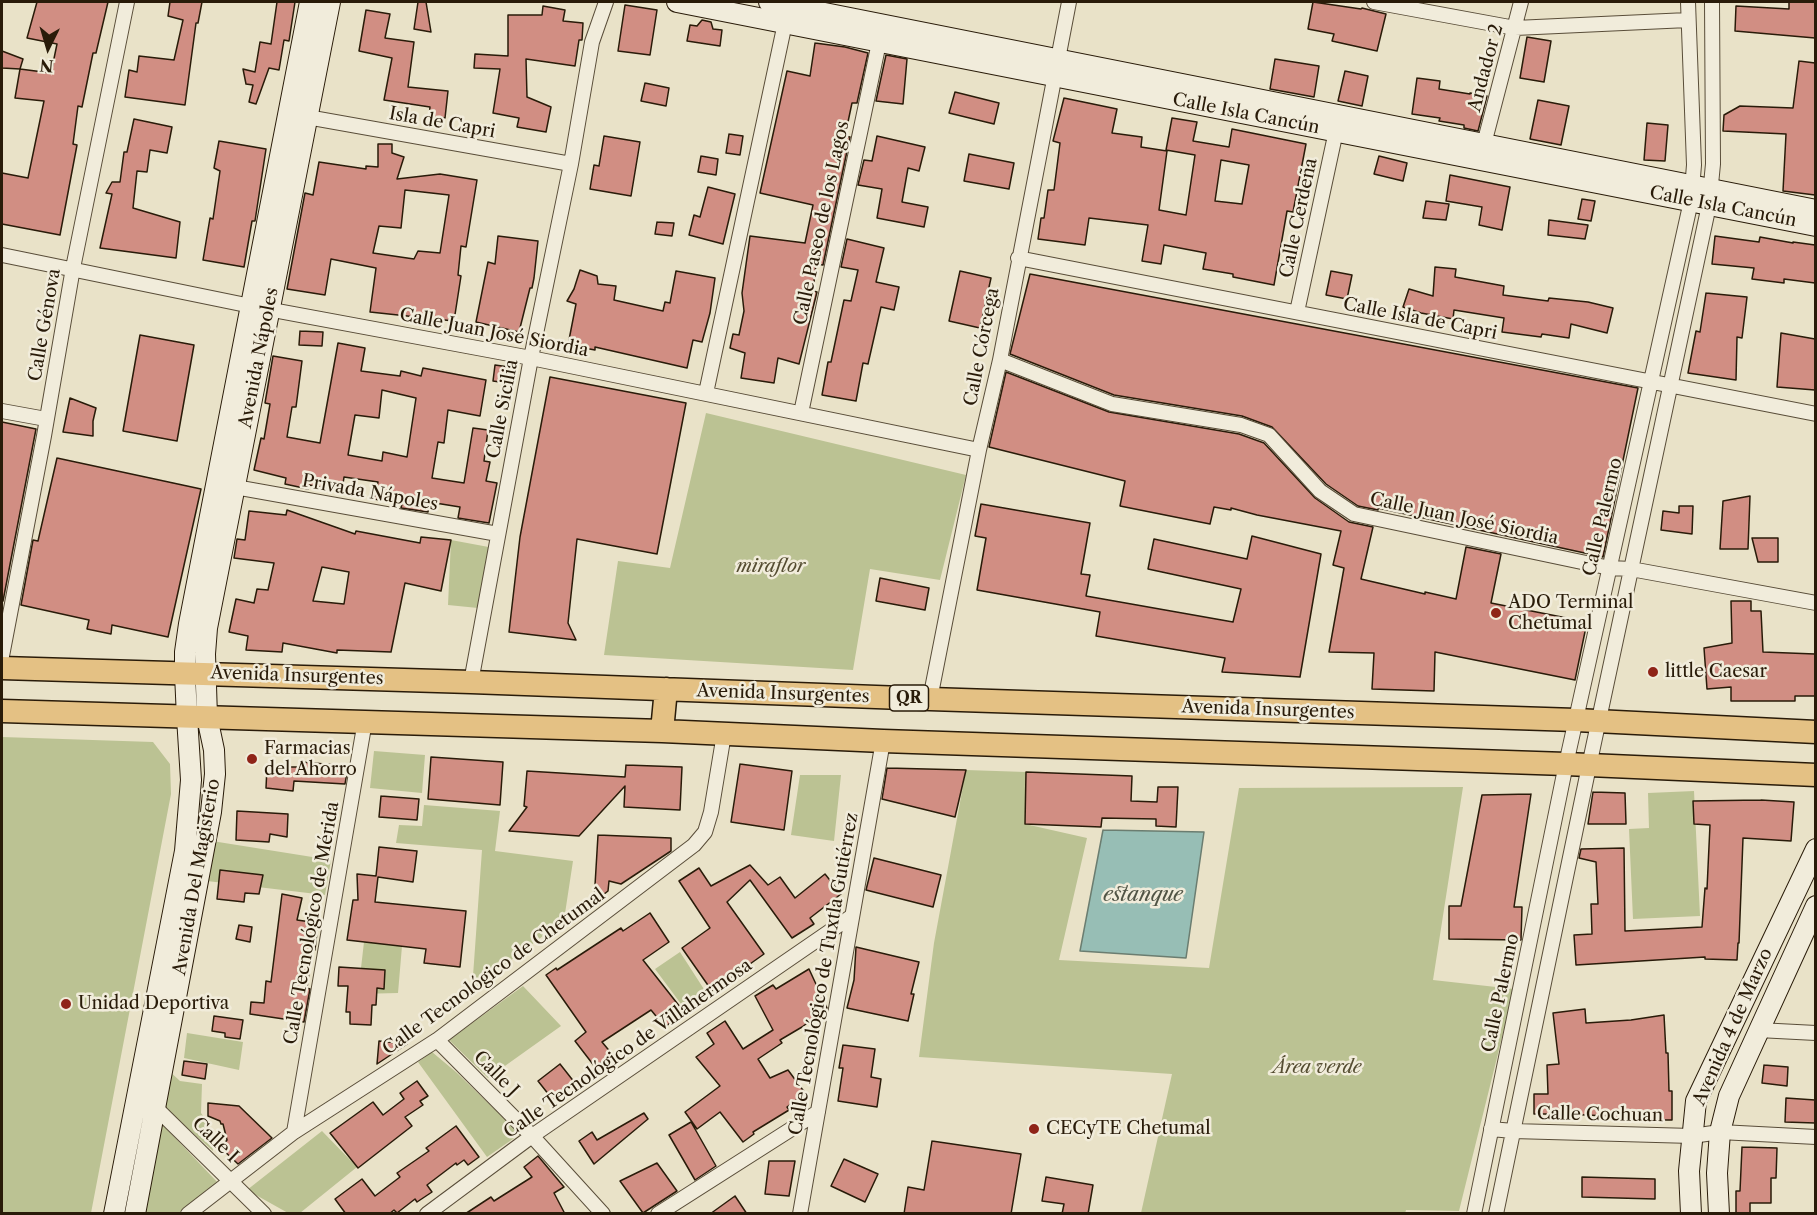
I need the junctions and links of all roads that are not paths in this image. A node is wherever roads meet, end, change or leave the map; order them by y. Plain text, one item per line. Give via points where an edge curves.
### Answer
1 (127, 2) edge
2 (310, 2) edge
3 (330, 2) edge
4 (605, 2) edge
5 (677, 2) edge
6 (769, 2) edge
7 (1069, 2) edge
8 (1374, 2) edge
9 (1521, 2) edge
10 (1688, 2) edge
11 (1712, 2) edge
12 (1688, 20) junction
13 (784, 23) junction
14 (1515, 28) junction
15 (881, 33) junction
16 (1055, 67) junction
17 (307, 117) junction
18 (1340, 124) junction
19 (1484, 144) junction
20 (571, 164) junction
21 (1701, 195) junction
22 (1815, 210) edge
23 (1815, 226) edge
24 (2, 255) edge
25 (1018, 258) junction
26 (73, 268) junction
27 (260, 308) junction
28 (1297, 312) junction
29 (531, 358) junction
30 (1000, 360) junction
31 (1651, 383) junction
32 (1670, 386) junction
33 (706, 393) junction
34 (2, 411) edge
35 (801, 412) junction
36 (1815, 414) edge
37 (46, 418) junction
38 (979, 450) junction
39 (230, 463) junction
40 (235, 487) junction
41 (498, 534) junction
42 (1610, 568) junction
43 (1631, 568) junction
44 (1815, 603) edge
45 (2, 656) edge
46 (2, 668) edge
47 (195, 674) junction
48 (471, 681) junction
49 (666, 689) junction
50 (930, 699) junction
51 (2, 711) edge
52 (197, 717) junction
53 (366, 721) junction
54 (1587, 721) junction
55 (662, 731) junction
56 (1815, 732) edge
57 (724, 734) junction
58 (883, 741) junction
59 (1566, 764) junction
60 (1589, 766) junction
61 (1815, 775) edge
62 (1815, 849) edge
63 (1815, 906) edge
64 (852, 916) junction
65 (1758, 1030) junction
66 (1815, 1033) edge
67 (437, 1040) junction
68 (136, 1101) junction
69 (155, 1107) junction
70 (818, 1112) junction
71 (1491, 1129) junction
72 (1513, 1131) junction
73 (294, 1132) junction
74 (1720, 1132) junction
75 (532, 1136) junction
76 (1692, 1136) junction
77 (1815, 1137) edge
78 (231, 1182) junction
79 (114, 1214) edge
80 (135, 1214) edge
81 (188, 1214) edge
82 (264, 1214) edge
83 (427, 1214) edge
84 (603, 1214) edge
85 (658, 1214) edge
86 (800, 1214) edge
87 (1474, 1214) edge
88 (1496, 1214) edge
89 (1691, 1214) edge
90 (1719, 1214) edge

1 - 26 street, Calle Génova
2 - 27 street, Avenida Nápoles
3 - 17 street, Avenida Nápoles
4 - 20 street, Calle Sicilia via 592,42
5 - 13 street, Calle Isla Cancún
6 - 15 street, Calle Isla Cancún
7 - 16 street, Calle Córcega
8 - 14 street
9 - 14 street, Andador 2
10 - 12 street, Calle Palermo
11 - 21 street, Calle Palermo via 1713,164
12 - 14 street
12 - 21 street, Calle Palermo via 1694,165
13 - 15 street, Calle Isla Cancún
13 - 33 street
14 - 19 street, Andador 2
15 - 16 street, Calle Isla Cancún
15 - 35 street, Calle Paseo de los Lagos
16 - 18 street, Calle Isla Cancún
16 - 25 street, Calle Córcega
17 - 20 street, Isla de Capri
17 - 27 street, Avenida Nápoles
18 - 19 street, Calle Isla Cancún
18 - 21 street, Calle Isla Cancún
18 - 28 street, Calle Cerdeña
19 - 21 street, Calle Isla Cancún
20 - 29 street, Calle Sicilia
21 - 22 street, Calle Isla Cancún
21 - 23 street, Calle Isla Cancún
21 - 31 street, Calle Palermo
21 - 32 street, Calle Palermo
24 - 26 street, Calle Juan José Siordia
25 - 28 street, Calle Isla de Capri
25 - 30 street, Calle Córcega
26 - 27 street, Calle Juan José Siordia
26 - 37 street, Calle Génova
27 - 29 street, Calle Juan José Siordia
27 - 39 street, Avenida Nápoles
28 - 31 street, Calle Isla de Capri
29 - 33 street, Calle Juan José Siordia
29 - 41 street, Calle Sicilia
30 - 38 street, Calle Córcega
30 - 42 street, Calle Juan José Siordia via 1112,404 1241,425 1269,435 1320,491 1354,514
31 - 32 street, Calle Isla de Capri
31 - 42 street, Calle Palermo
32 - 36 street, Calle Isla de Capri
32 - 43 street, Calle Palermo
33 - 35 street, Calle Juan José Siordia
34 - 37 street
35 - 38 street, Calle Juan José Siordia
37 - 45 street, Calle Génova
38 - 50 street, Calle Córcega
39 - 40 street, Avenida Nápoles
39 - 47 street, Avenida Nápoles via 189,624 185,652
40 - 41 street, Privada Nápoles
40 - 47 street, Avenida Nápoles
41 - 48 street, Calle Sicilia
42 - 43 street, Calle Juan José Siordia
42 - 54 street, Calle Palermo
43 - 44 street, Calle Juan José Siordia
43 - 54 street, Calle Palermo
46 - 47 main road, Avenida Insurgentes / QR
47 - 48 main road, Avenida Insurgentes / QR
47 - 52 street, Avenida Nápoles
48 - 49 main road, Avenida Insurgentes / QR
49 - 50 main road, Avenida Insurgentes / QR
49 - 55 main road
50 - 54 main road, Avenida Insurgentes / QR
51 - 52 main road
52 - 53 main road
52 - 68 street, Avenida Del Magisterio via 185,851
52 - 69 street, Avenida Del Magisterio via 214,750 211,812
53 - 55 main road
53 - 73 street, Calle Tecnológico de Mérida
54 - 56 main road, Avenida Insurgentes / QR
54 - 59 street, Calle Palermo
54 - 60 street, Calle Palermo
55 - 57 main road
57 - 58 main road
57 - 67 street, Calle Tecnológico de Chetumal via 708,822 694,845
58 - 59 main road
58 - 64 street, Calle Tecnológico de Tuxtla Gutiérrez
59 - 60 main road
59 - 71 street, Calle Palermo
60 - 61 main road
60 - 72 street, Calle Palermo
62 - 76 street, Avenida 4 de Marzo via 1696,1101
63 - 65 street, Avenida 4 de Marzo
64 - 70 street, Calle Tecnológico de Tuxtla Gutiérrez
64 - 75 street, Calle Tecnológico de Villahermosa
65 - 66 street
65 - 74 street, Avenida 4 de Marzo via 1729,1096
67 - 73 street, Calle Tecnológico de Chetumal
67 - 75 street, Calle J
68 - 69 street, Calle I
68 - 79 street, Avenida Del Magisterio
69 - 78 street, Calle I
69 - 80 street, Avenida Del Magisterio
70 - 85 street
70 - 86 street, Calle Tecnológico de Tuxtla Gutiérrez
71 - 72 street, Calle Cochuan
71 - 87 street, Calle Palermo
72 - 76 street, Calle Cochuan
72 - 88 street, Calle Palermo
73 - 78 street, Calle Tecnológico de Chetumal
74 - 76 street, Calle Cochuan
74 - 77 street, Calle Cochuan
74 - 90 street, Avenida 4 de Marzo
75 - 83 street, Calle Tecnológico de Villahermosa
75 - 84 street, Calle J
76 - 89 street, Avenida 4 de Marzo
78 - 81 street, Calle Tecnológico de Chetumal
78 - 82 street, Calle I

